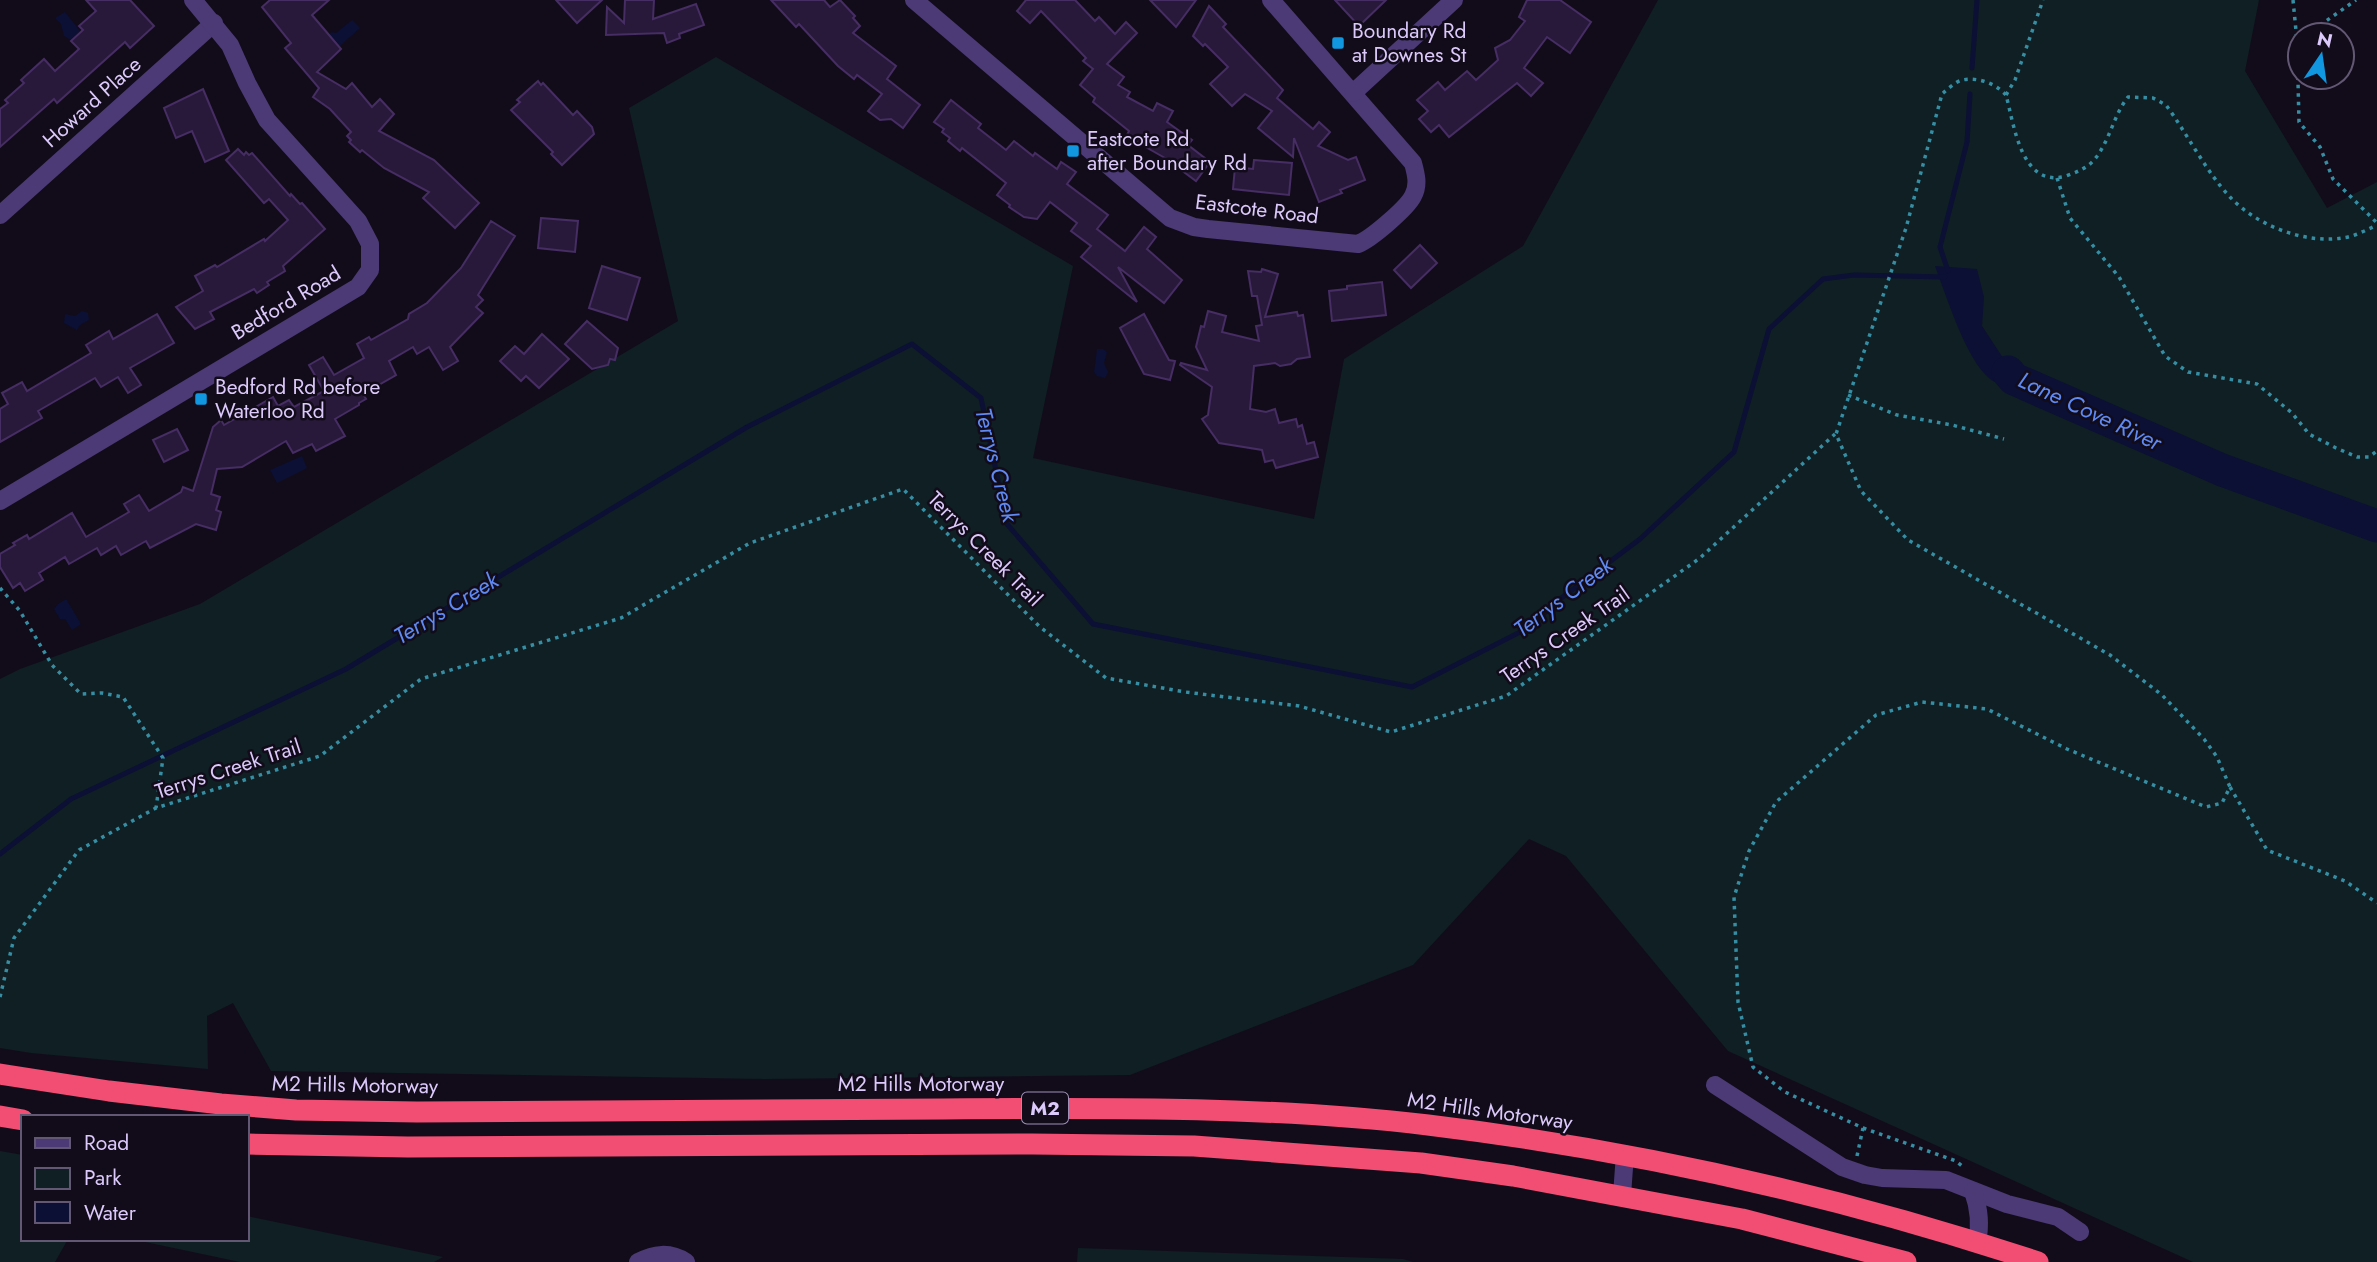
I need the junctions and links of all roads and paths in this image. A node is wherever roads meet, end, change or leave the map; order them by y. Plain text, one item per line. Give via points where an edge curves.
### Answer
1 (193, 0) edge
2 (914, 0) edge
3 (1271, 0) edge
4 (1454, 0) edge
5 (2043, 0) edge
6 (2293, 0) edge
7 (2356, 0) edge
8 (2296, 21) edge
9 (2326, 21) edge
10 (214, 23) junction
11 (2299, 91) edge
12 (1353, 93) junction
13 (2006, 95) junction
14 (2057, 178) junction
15 (0, 215) edge
16 (2377, 224) edge
17 (1848, 395) junction
18 (1836, 434) junction
19 (2004, 439) dead end
20 (2377, 451) edge
21 (0, 502) edge
22 (0, 588) edge
23 (2230, 787) junction
24 (156, 808) junction
25 (2377, 903) edge
26 (0, 997) edge
27 (0, 1074) edge
28 (1715, 1085) dead end
29 (0, 1116) edge
30 (21, 1120) edge
31 (248, 1144) edge
32 (1625, 1154) junction
33 (1857, 1158) dead end
34 (1973, 1191) junction
35 (1622, 1195) junction
36 (2080, 1231) dead end
37 (1977, 1242) junction
38 (638, 1262) edge
39 (685, 1262) edge
40 (1906, 1262) edge
41 (2038, 1262) edge

1 - 10 street, Bedford Road
2 - 12 street, Eastcote Road via 1170,218 1194,227 1358,244 1370,239 1413,197 1418,181 1413,163
3 - 12 street
4 - 12 street
5 - 13 path
6 - 8 path
7 - 9 path
10 - 15 street, Howard Place
10 - 21 street, Bedford Road via 230,44 267,120 358,221 370,244 370,270 358,287
11 - 16 path via 2299,122 2320,147 2333,179
13 - 14 path via 2022,154 2042,174
13 - 17 path via 1984,80 1960,80 1942,94 1906,228
14 - 16 path via 2093,162 2128,97 2153,98 2166,105 2244,211 2281,229 2321,239 2344,238
14 - 20 path via 2070,218 2119,277 2165,356 2188,372 2257,384 2309,433 2336,448 2357,457
17 - 18 path
17 - 19 path via 1897,415
18 - 23 path via 1861,491 1908,540 2110,654 2162,695 2204,739
18 - 24 path, Terrys Creek Trail via 1700,558 1506,696 1391,732 1299,706 1106,678 1040,627 902,489 750,543 621,618 421,679 320,756
22 - 24 path via 20,611 52,666 81,694 123,697 163,758
23 - 25 path via 2267,849 2345,881
23 - 33 path via 2222,803 2206,807 2067,749 1987,709 1922,702 1876,715 1776,802 1749,851 1734,897 1738,1002 1753,1067 1785,1092 1863,1128
24 - 26 path, Terrys Creek Trail via 79,850 14,938
27 - 32 highway, M2 Hills Motorway / M2 via 164,1098 296,1110 1198,1109 1427,1125
28 - 34 street via 1842,1167 1882,1178 1946,1181
29 - 30 highway
31 - 35 highway, M2 via 1194,1146 1421,1163
32 - 35 street
32 - 37 highway, M2 Hills Motorway / M2 via 1838,1203
34 - 36 street via 2058,1217
34 - 37 street via 1980,1230
35 - 40 highway, M2 via 1742,1219
37 - 41 highway, M2 Hills Motorway / M2
38 - 39 street via 668,1254

